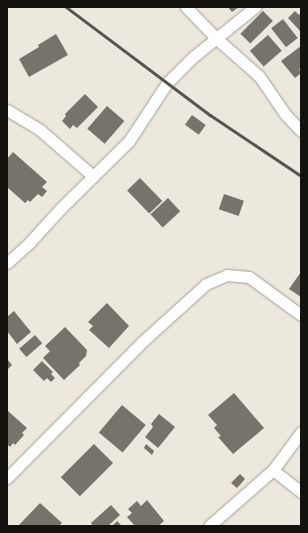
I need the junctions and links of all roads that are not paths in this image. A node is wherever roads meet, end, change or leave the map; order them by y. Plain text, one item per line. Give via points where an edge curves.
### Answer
1 (186, 7) edge
2 (255, 7) edge
3 (217, 39) junction
4 (7, 110) edge
5 (301, 131) edge
6 (93, 176) junction
7 (7, 263) edge
8 (301, 316) edge
9 (301, 432) edge
10 (273, 470) junction
11 (7, 478) edge
12 (301, 492) edge
13 (208, 526) edge

1 - 3 street
2 - 3 street
3 - 5 street via 259,76 285,114
3 - 6 street via 193,57 167,83 128,141
4 - 6 street via 40,130
6 - 7 street
8 - 11 street via 249,277 227,275 206,284 142,342
9 - 10 street
10 - 12 street
10 - 13 street

